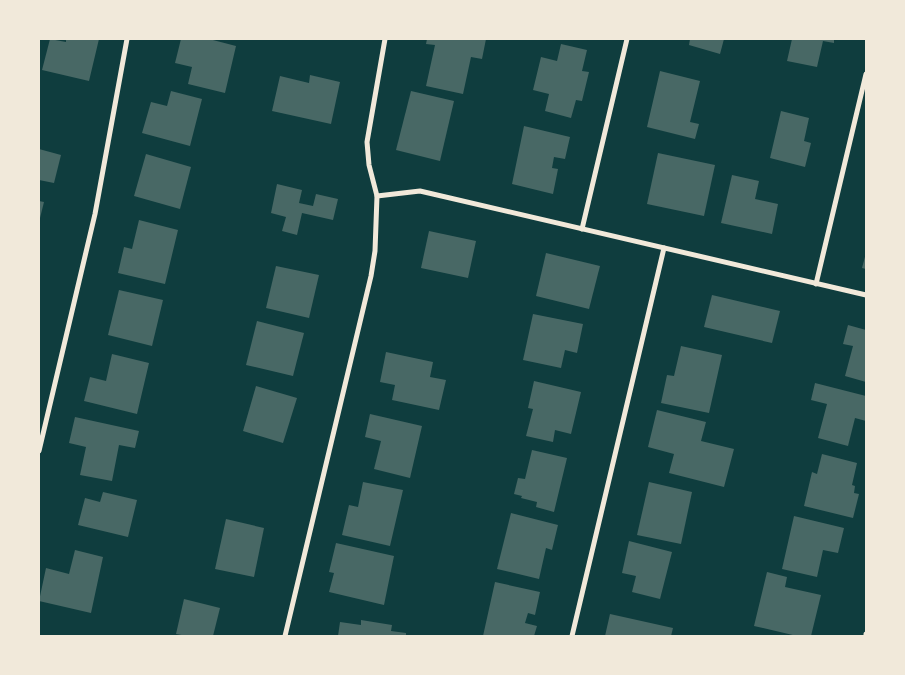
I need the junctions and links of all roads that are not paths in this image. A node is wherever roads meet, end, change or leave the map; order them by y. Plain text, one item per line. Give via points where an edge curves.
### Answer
1 (127, 39) edge
2 (384, 39) edge
3 (627, 39) edge
4 (866, 74) edge
5 (377, 196) junction
6 (582, 229) junction
7 (664, 248) junction
8 (816, 284) junction
9 (866, 295) edge
10 (39, 451) edge
11 (284, 636) edge
12 (572, 636) edge

1 - 10 street via 95,214
2 - 5 street via 367,142
3 - 6 street
4 - 8 street
5 - 6 street via 420,190
5 - 11 street via 371,276
6 - 7 street
7 - 8 street
7 - 12 street
8 - 9 street

